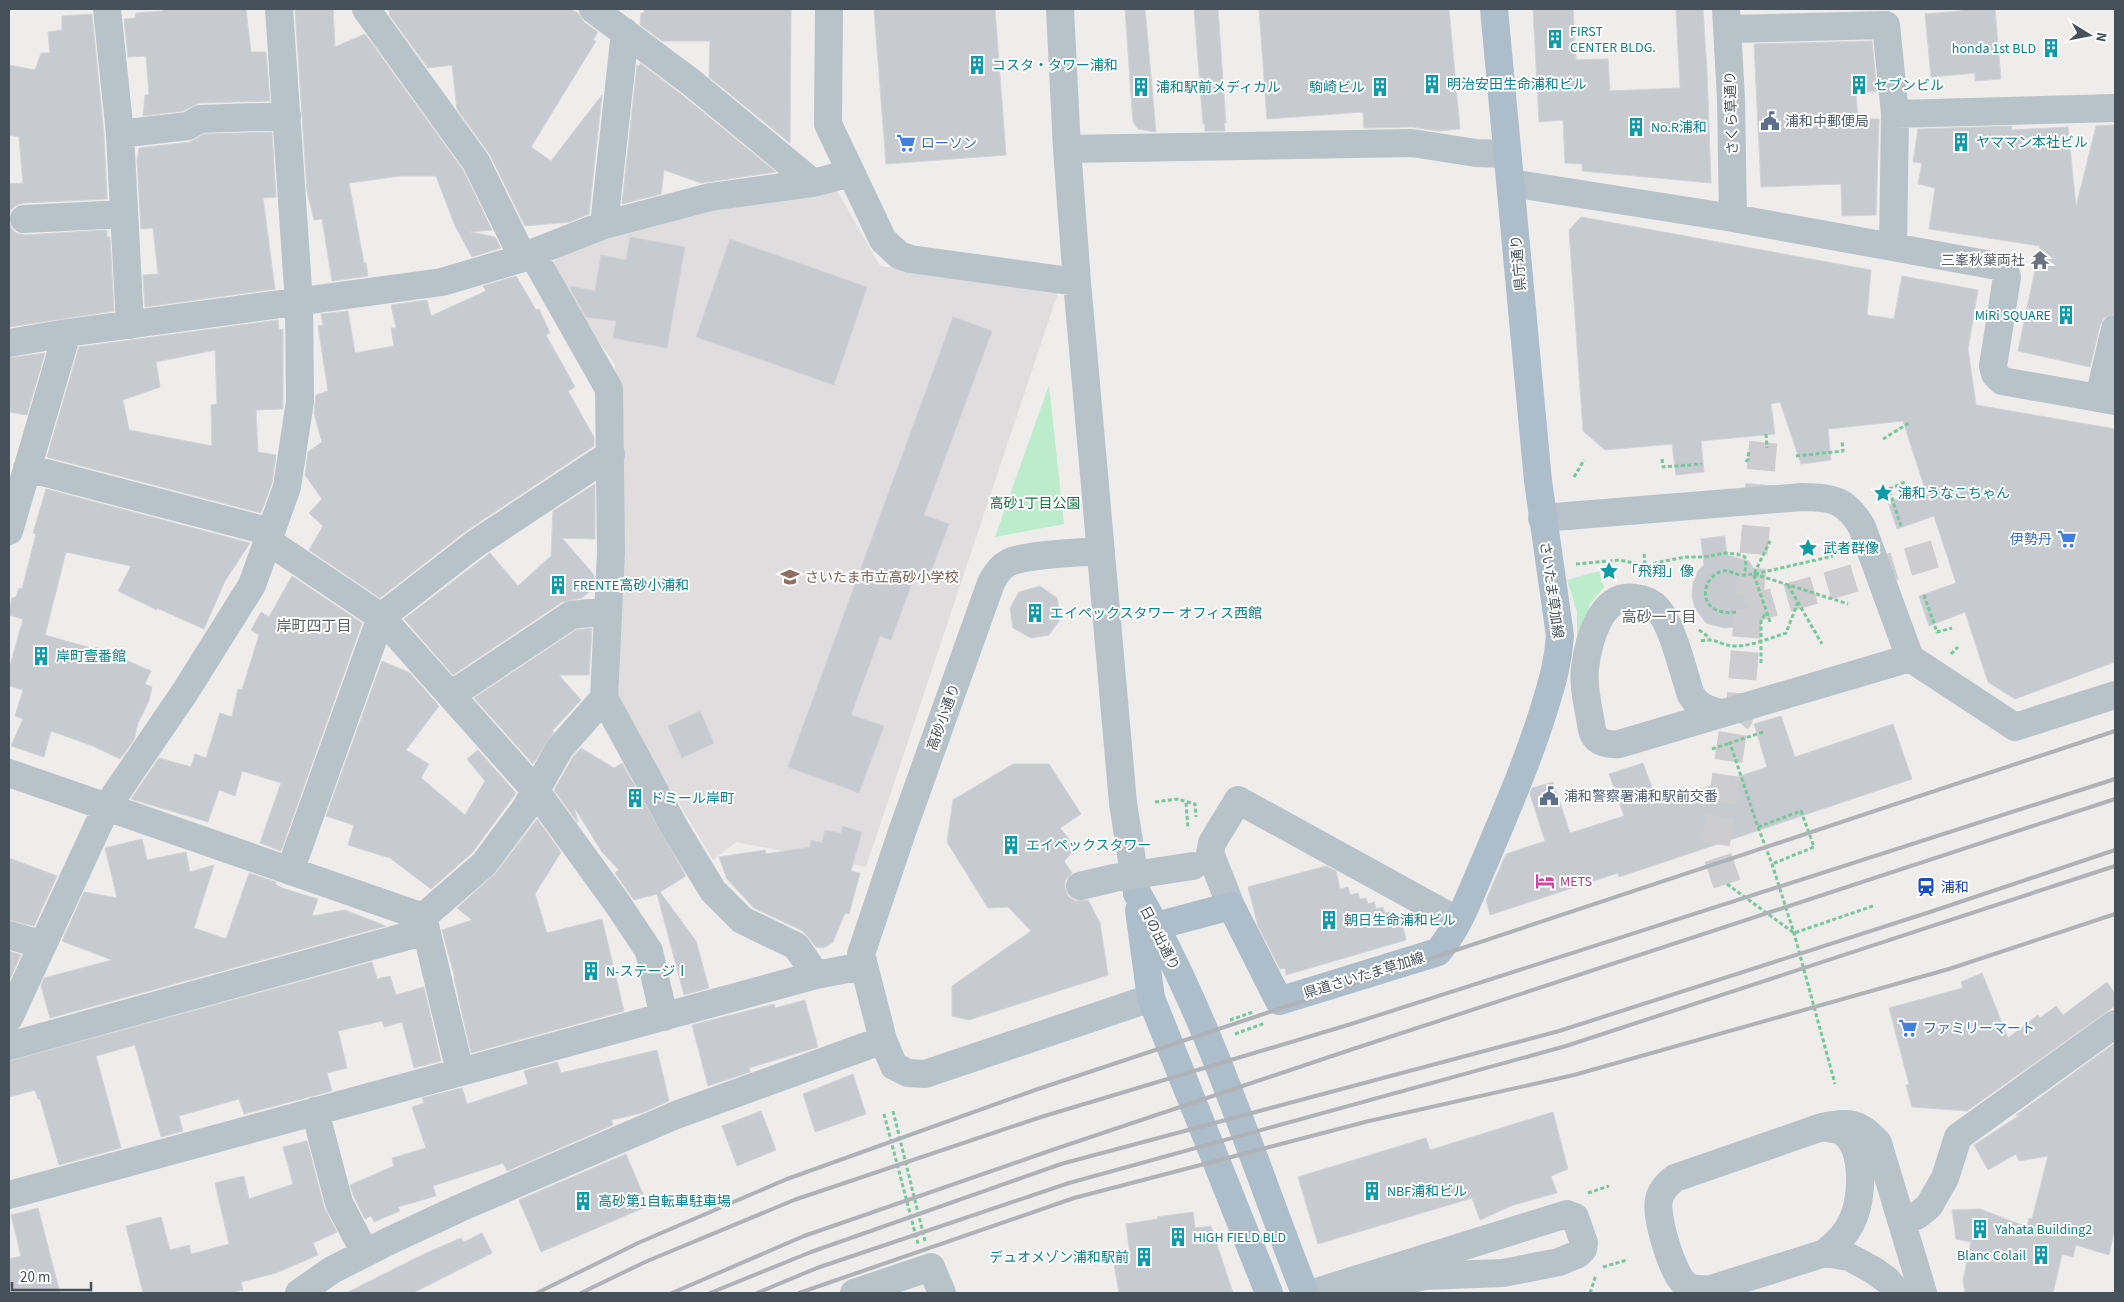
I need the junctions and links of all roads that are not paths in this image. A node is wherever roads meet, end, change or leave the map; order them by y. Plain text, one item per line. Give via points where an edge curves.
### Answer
1 (106, 9) edge
2 (279, 9) edge
3 (366, 9) edge
4 (593, 9) edge
5 (829, 9) edge
6 (1060, 9) edge
7 (1494, 9) edge
8 (1727, 19) edge
9 (625, 32) junction
10 (2115, 108) edge
11 (1894, 114) junction
12 (286, 116) junction
13 (120, 134) junction
14 (1067, 149) junction
15 (1507, 154) junction
16 (851, 173) junction
17 (813, 183) junction
18 (1511, 183) junction
19 (124, 214) junction
20 (1734, 218) junction
21 (24, 219) dead end
22 (604, 225) junction
23 (1893, 247) junction
24 (528, 256) junction
25 (1077, 282) junction
26 (299, 302) junction
27 (130, 325) junction
28 (2115, 329) edge
29 (67, 333) junction
30 (9, 343) edge
31 (2107, 400) edge
32 (611, 454) junction
33 (28, 468) junction
34 (1542, 518) junction
35 (9, 531) edge
36 (269, 536) junction
37 (1101, 551) junction
38 (608, 611) junction
39 (381, 617) junction
40 (1910, 658) junction
41 (1558, 662) junction
42 (1585, 668) junction
43 (2115, 695) edge
44 (450, 696) junction
45 (604, 698) junction
46 (1721, 713) junction
47 (9, 773) edge
48 (536, 790) junction
49 (106, 808) junction
50 (1193, 866) dead end
51 (290, 872) junction
52 (1080, 886) dead end
53 (1136, 894) junction
54 (1231, 906) junction
55 (1458, 921) junction
56 (424, 924) junction
57 (1156, 926) junction
58 (9, 935) edge
59 (43, 945) junction
60 (863, 966) junction
61 (816, 975) junction
62 (1151, 998) junction
63 (664, 1017) junction
64 (9, 1018) edge
65 (2115, 1024) edge
66 (882, 1040) junction
67 (9, 1046) edge
68 (460, 1072) junction
69 (315, 1111) junction
70 (1822, 1127) junction
71 (9, 1194) edge
72 (1902, 1223) junction
73 (366, 1253) junction
74 (1825, 1253) junction
75 (299, 1293) edge
76 (854, 1293) edge
77 (942, 1293) edge
78 (1268, 1293) edge
79 (1305, 1293) edge
80 (1313, 1293) edge
81 (1360, 1293) edge
82 (1898, 1293) edge
83 (1923, 1293) edge

1 - 13 street
2 - 12 street
3 - 24 street via 476,162
4 - 9 street
5 - 16 street via 828,124
6 - 14 street
7 - 15 main road, 県庁通り
8 - 11 street via 1886,25
8 - 20 street, さくら草通り
9 - 17 street
9 - 22 street
10 - 11 street
11 - 23 street
12 - 13 street via 200,119 188,126
12 - 26 street
13 - 19 street
14 - 15 street via 1412,142 1476,153
14 - 25 street
15 - 18 main road, 県庁通り
16 - 17 street
16 - 25 street via 883,240 899,255
17 - 22 street via 710,196
18 - 20 street
18 - 34 main road, 県庁通り
19 - 21 street
19 - 27 street
20 - 23 street
22 - 24 street
23 - 31 street via 2005,270 2007,277 1993,366 1995,374 2002,381
24 - 26 street via 442,282
24 - 32 street via 609,389
25 - 37 street
26 - 27 street
26 - 36 street via 300,401 287,488
27 - 29 street
28 - 31 street
29 - 30 street
29 - 33 street
32 - 38 street
32 - 39 street via 476,544
33 - 35 street
33 - 36 street
34 - 40 street via 1802,497 1839,501 1853,511 1862,527
34 - 41 main road, さいたま草加線 via 1557,608
36 - 39 street
36 - 49 street via 252,585 185,692
37 - 53 street via 1123,803
37 - 60 street, 高砂小通り via 1021,559 999,570 991,583 861,954
38 - 44 street via 571,615
38 - 45 street
39 - 44 street
39 - 51 street
40 - 43 street via 2015,727
40 - 46 street
41 - 42 street
41 - 55 main road, 県道さいたま草加線 via 1503,819
42 - 46 street via 1593,733 1609,745
42 - 46 street via 1603,611 1615,601 1631,597 1646,600 1658,608 1667,623 1690,695 1707,710
44 - 48 street
45 - 48 street via 560,748
45 - 61 street via 713,891 742,920 796,946
47 - 49 street
48 - 56 street via 484,864
48 - 63 street via 649,951
49 - 51 street
49 - 59 street
50 - 52 street, bridge
51 - 56 street
53 - 57 main road, 日の出通り
53 - 62 main road, 日の出通り
54 - 55 main road, 県道さいたま草加線 via 1279,1001 1438,952
54 - 55 street via 1210,853 1212,843 1238,800
54 - 57 main road
56 - 67 street
56 - 68 street
57 - 79 main road, 日の出通り via 1202,1023
58 - 59 street
59 - 64 street
60 - 61 street
60 - 66 street, 高砂小通り
61 - 63 street
62 - 66 street, 高砂小通り via 925,1074 908,1073 894,1066
62 - 78 main road, 日の出通り
63 - 68 street
65 - 72 street via 1958,1137 1945,1178 1929,1206
66 - 73 street via 676,1114 460,1208
68 - 69 street
69 - 71 street
69 - 73 street via 339,1203
70 - 72 street via 1856,1125 1867,1130 1878,1143
70 - 74 street via 1840,1131 1851,1141 1858,1160 1860,1187 1853,1220 1843,1236
70 - 74 street via 1675,1178 1660,1194 1658,1212 1676,1271 1685,1284 1695,1290 1711,1290
72 - 83 street
73 - 75 street via 332,1270
74 - 82 street via 1849,1257 1873,1270
76 - 77 street via 928,1269
80 - 81 street via 1567,1214 1574,1217 1584,1243 1578,1254 1559,1262 1503,1273 1424,1276

